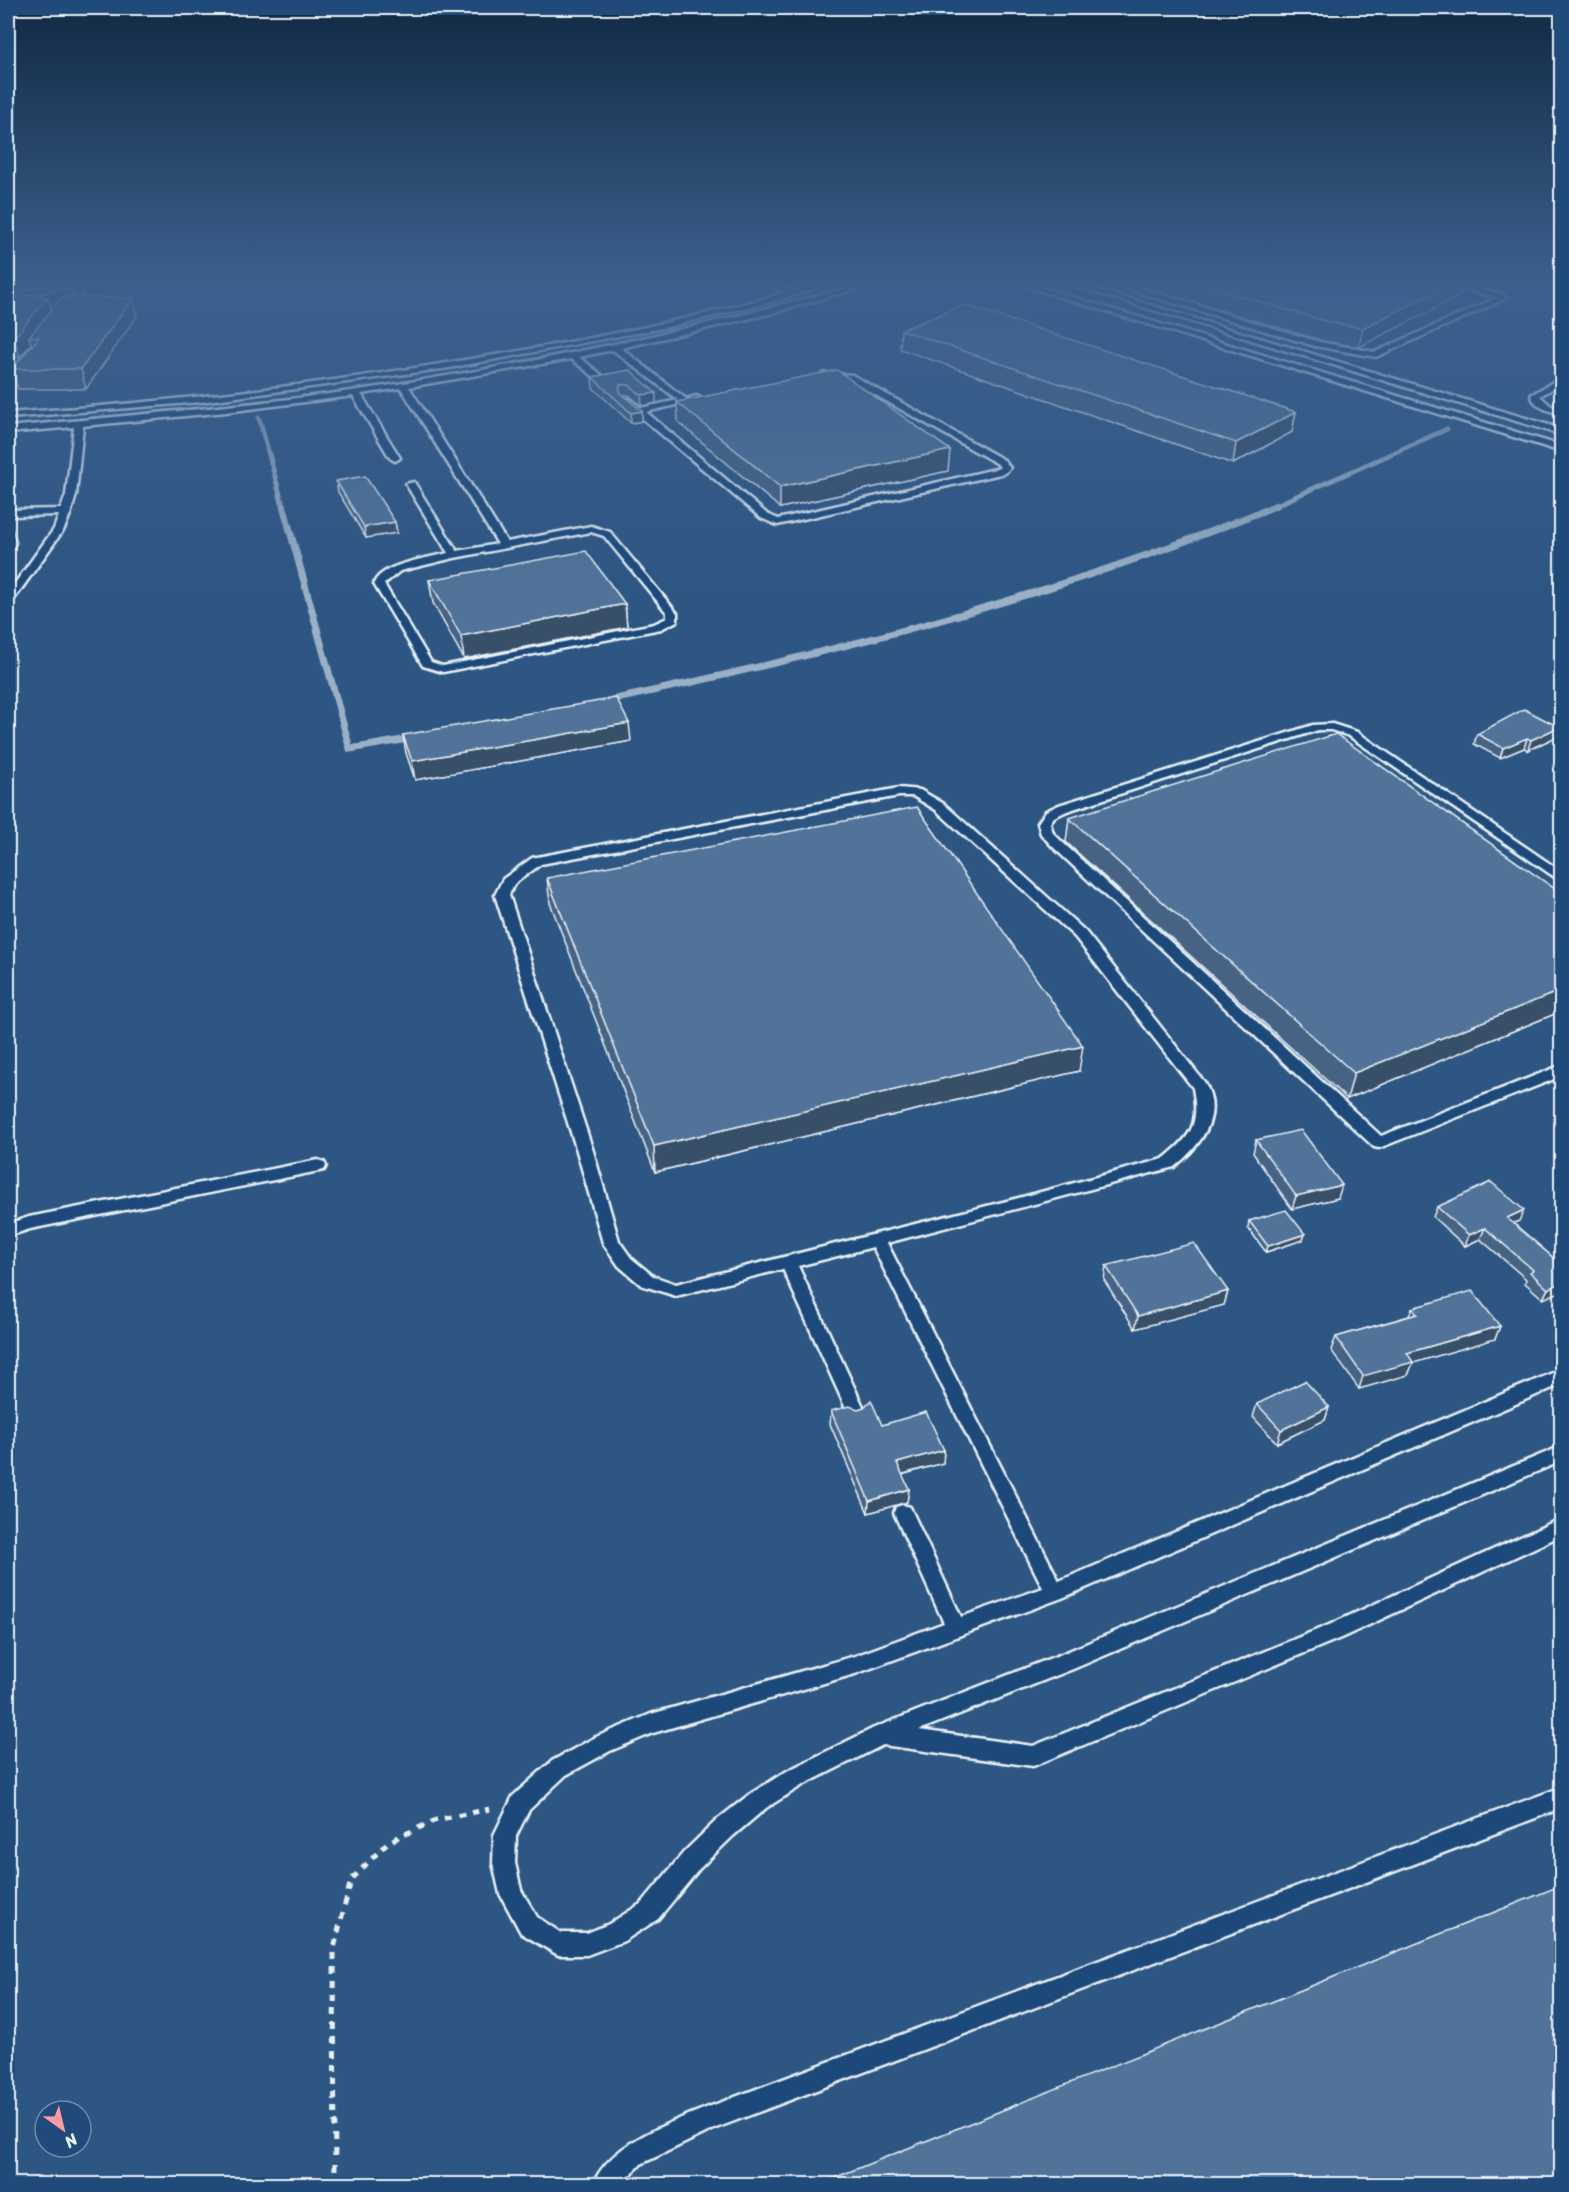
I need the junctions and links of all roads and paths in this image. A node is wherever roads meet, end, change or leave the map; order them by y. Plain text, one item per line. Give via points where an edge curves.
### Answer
1 (306, 385) edge
2 (401, 385) edge
3 (403, 385) edge
4 (664, 385) edge
5 (864, 385) edge
6 (1354, 385) edge
7 (1407, 385) edge
8 (1551, 385) edge
9 (355, 392) junction
10 (706, 397) edge
11 (625, 399) edge
12 (684, 401) junction
13 (639, 411) junction
14 (1562, 412) edge
15 (8, 416) edge
16 (79, 424) junction
17 (8, 429) edge
18 (1562, 432) edge
19 (1562, 449) edge
20 (395, 458) dead end
21 (411, 484) dead end
22 (66, 512) junction
23 (8, 513) edge
24 (504, 546) junction
25 (454, 555) junction
26 (12, 587) edge
27 (8, 600) edge
28 (1562, 878) edge
29 (1562, 1070) edge
30 (318, 1166) dead end
31 (8, 1230) edge
32 (877, 1239) junction
33 (788, 1262) junction
34 (1562, 1376) edge
35 (857, 1413) edge
36 (1562, 1453) edge
37 (903, 1513) dead end
38 (1562, 1526) edge
39 (1055, 1592) junction
40 (956, 1628) junction
41 (881, 1735) junction
42 (1562, 1797) edge
43 (521, 1803) junction
44 (334, 2184) edge
45 (606, 2184) edge

1 - 15 lane via 207,399
2 - 9 lane
3 - 24 lane
4 - 12 lane
5 - 13 lane via 1001,462 1005,468 777,522 764,516
6 - 19 lane
7 - 18 lane
8 - 14 lane via 1536,394 1536,399
9 - 16 lane
9 - 20 lane
10 - 12 lane
11 - 13 lane
12 - 13 lane
16 - 17 lane
16 - 22 lane
21 - 25 lane
22 - 23 lane
22 - 26 lane via 59,529
24 - 25 lane
24 - 25 lane via 600,530 672,613 673,619 657,627 442,669 427,664 379,581 396,569
26 - 27 lane
28 - 29 lane via 1353,734 1332,727 1317,726 1063,808 1050,814 1044,824 1057,844 1379,1143
30 - 31 lane
32 - 33 lane
32 - 33 lane via 1168,1162 1188,1147 1201,1128 1205,1109 1200,1087 1080,934 940,807 916,793 899,792 537,861 521,871 508,882 502,895 611,1243 647,1281 676,1290
32 - 39 lane
33 - 35 lane
34 - 39 lane
36 - 41 lane via 1066,1662
37 - 40 lane
38 - 41 lane via 1336,1631 1034,1756
39 - 40 lane
40 - 43 lane via 855,1665 651,1725 603,1744 559,1768
41 - 43 lane via 758,1801 692,1860 650,1911 616,1933 587,1944 558,1944 529,1925 511,1894 504,1863 505,1835
42 - 45 lane via 711,2118 632,2155
43 - 44 path via 436,1820 388,1842 351,1880 334,1948

